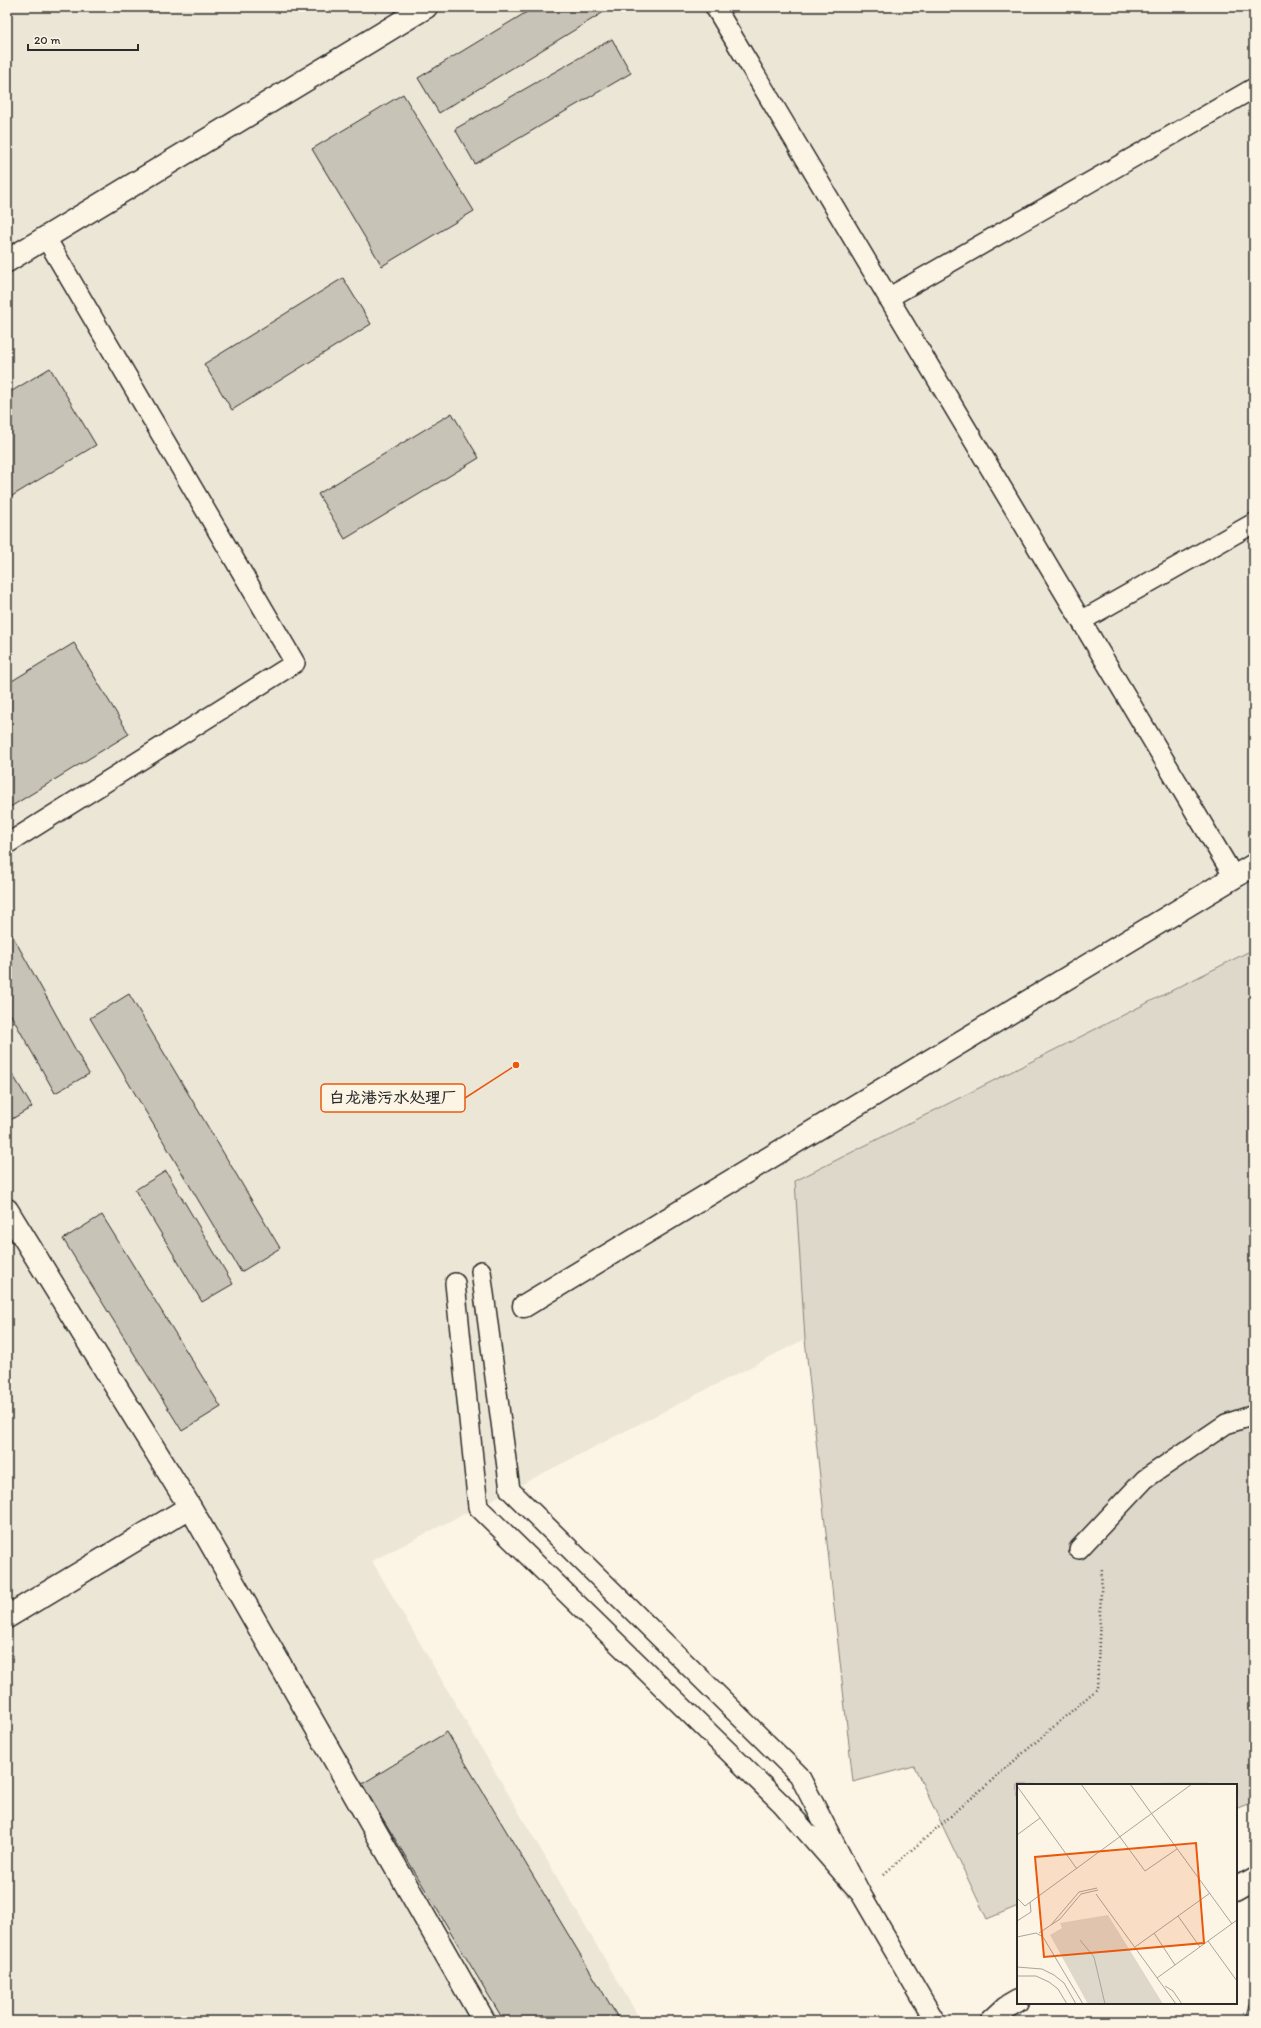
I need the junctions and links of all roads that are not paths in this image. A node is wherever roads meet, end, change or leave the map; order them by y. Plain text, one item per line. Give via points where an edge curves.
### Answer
1 (426, 7) edge
2 (714, 7) edge
3 (1254, 88) edge
4 (46, 238) junction
5 (7, 261) edge
6 (888, 298) junction
7 (1254, 523) edge
8 (1081, 621) junction
9 (7, 844) edge
10 (1254, 865) edge
11 (1234, 877) junction
12 (7, 1210) edge
13 (481, 1271) dead end
14 (455, 1283) dead end
15 (524, 1306) dead end
16 (1254, 1415) edge
17 (190, 1507) junction
18 (1079, 1549) dead end
19 (7, 1617) edge
20 (1254, 1878) edge
21 (1237, 1887) edge
22 (861, 1894) junction
23 (1017, 2002) edge
24 (484, 2021) edge
25 (935, 2021) edge
26 (992, 2021) edge

1 - 4 street
2 - 6 lane
3 - 6 lane
4 - 5 street
4 - 9 lane via 295,663
6 - 8 lane
7 - 8 lane
8 - 11 lane
10 - 11 street
11 - 15 street
12 - 17 street
13 - 22 lane via 510,1490 799,1775
14 - 22 lane via 478,1507 782,1804
16 - 18 lane via 1226,1424 1145,1479
17 - 19 street
17 - 24 street
20 - 21 street
22 - 25 lane
23 - 26 street

